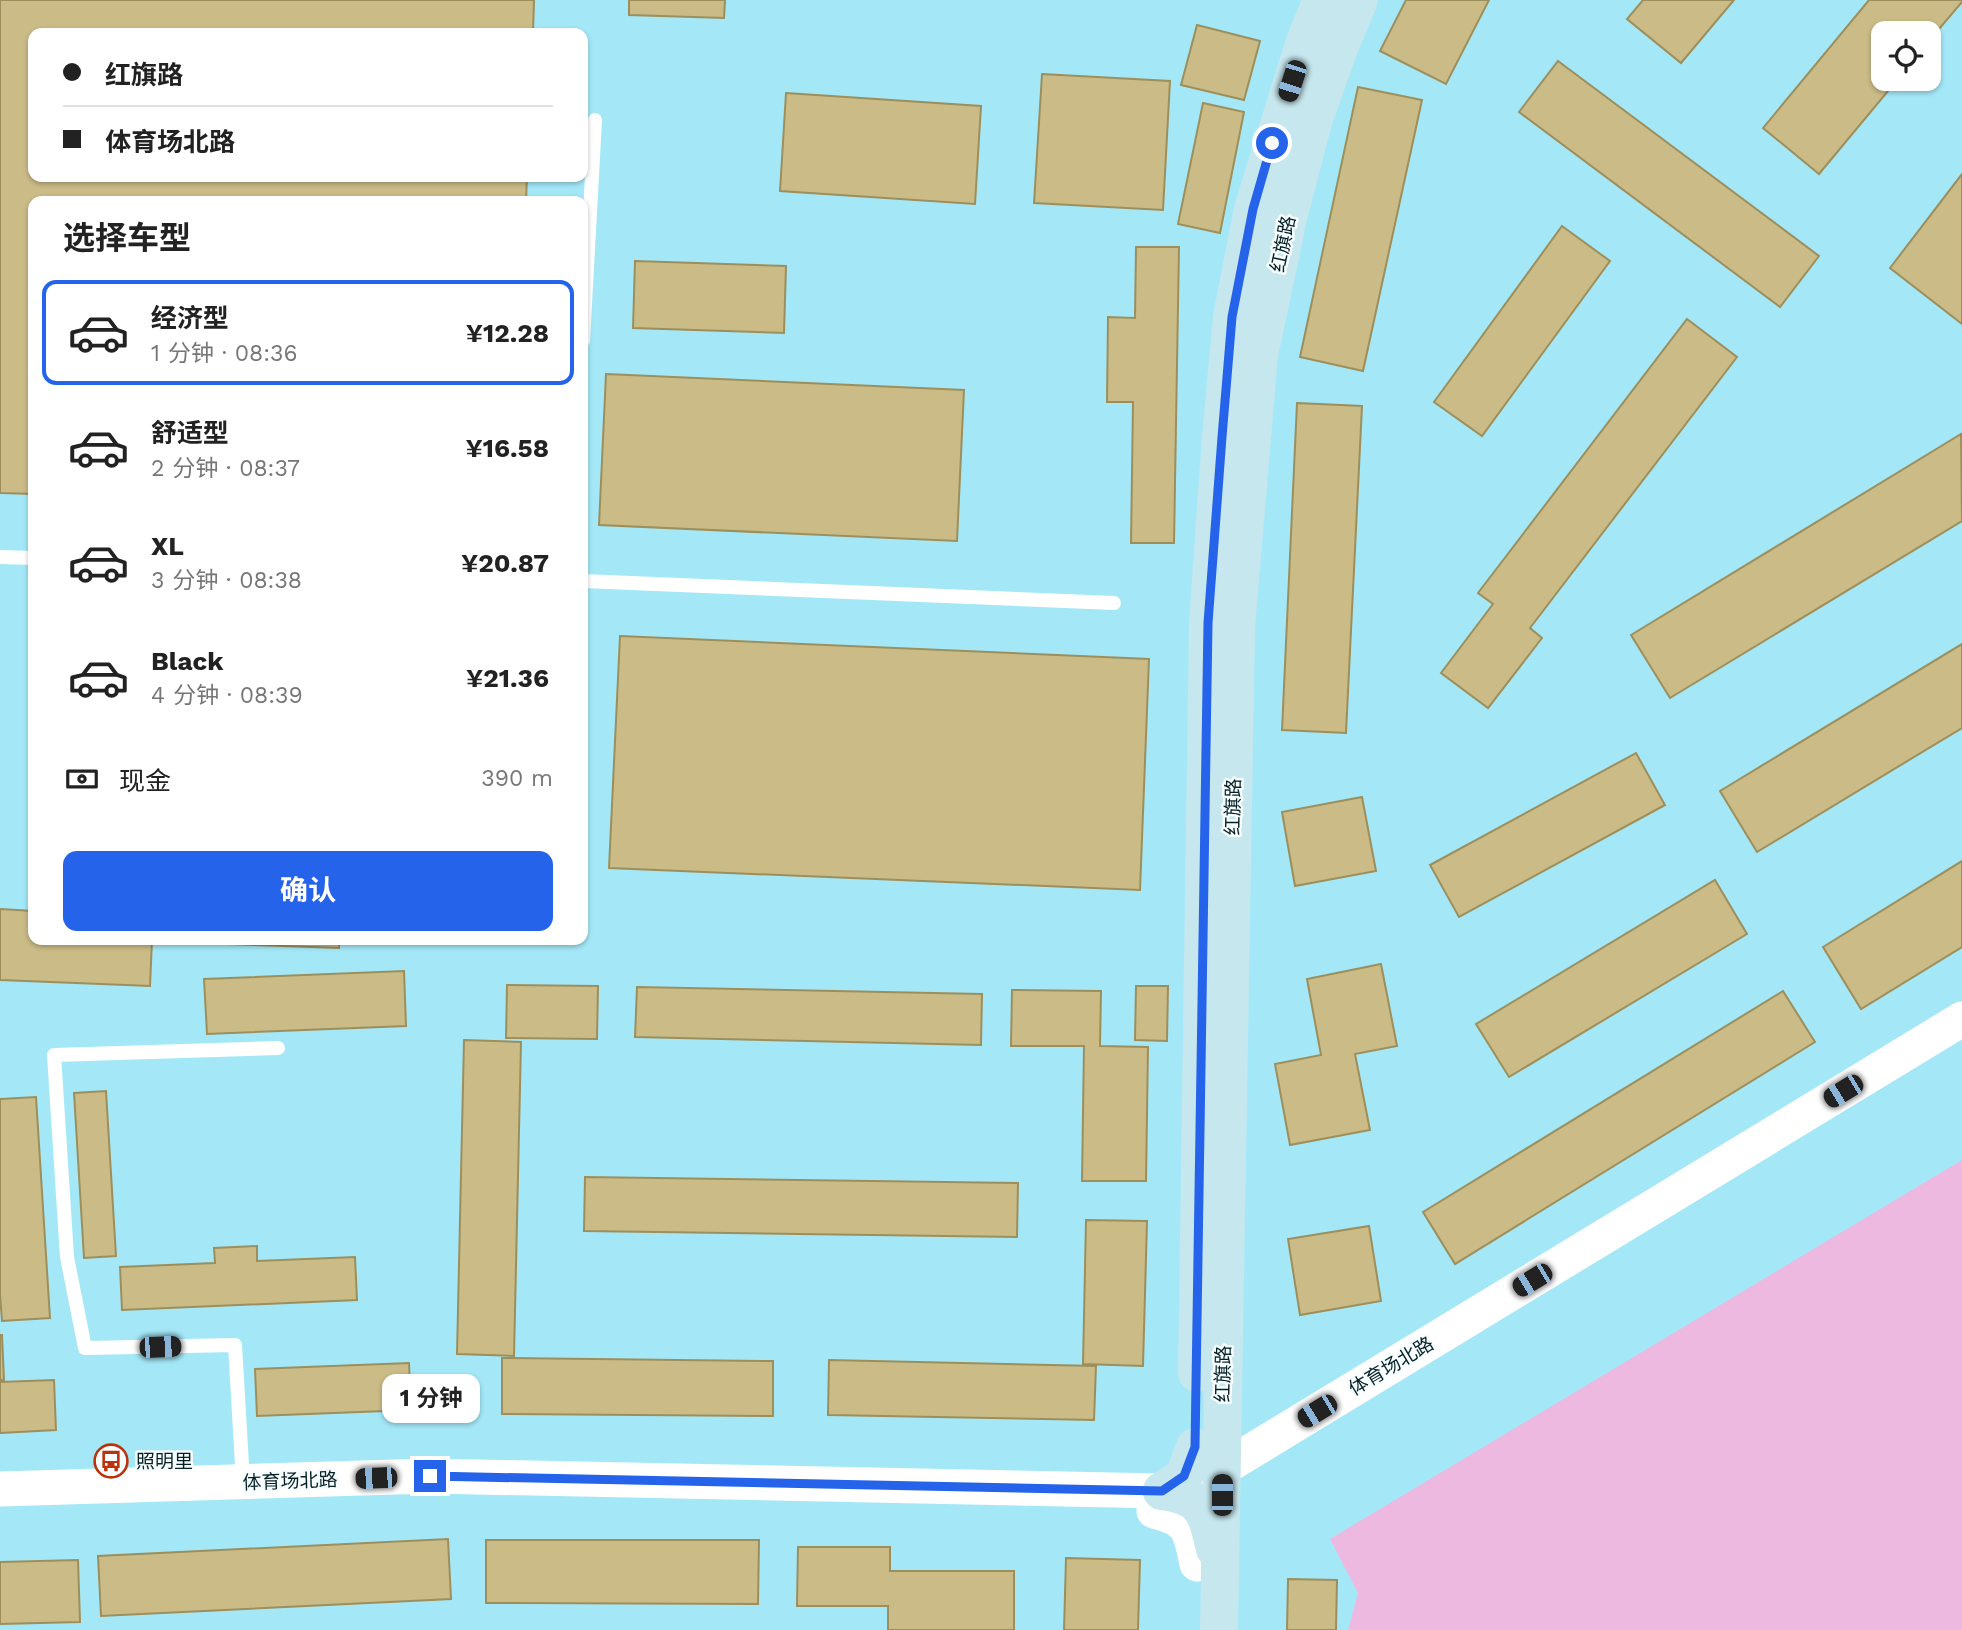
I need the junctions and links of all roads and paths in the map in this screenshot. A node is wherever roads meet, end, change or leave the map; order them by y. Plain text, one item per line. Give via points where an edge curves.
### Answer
1 (1322, 0) edge
2 (1359, 0) edge
3 (594, 120) dead end
4 (588, 241) edge
5 (0, 557) edge
6 (28, 558) edge
7 (588, 581) edge
8 (1114, 603) dead end
9 (1962, 1019) edge
10 (1962, 1047) edge
11 (278, 1048) dead end
12 (1197, 1482) junction
13 (0, 1489) edge
14 (243, 1490) junction
15 (0, 1508) edge
16 (1208, 1566) junction
17 (1196, 1630) edge
18 (1219, 1630) edge

1 - 12 main road, 红旗路 via 1253,209 1232,317 1208,623
2 - 12 main road, 红旗路 via 1314,118 1259,355 1236,627
3 - 4 lane
5 - 6 lane
7 - 8 lane
9 - 12 street, 体育场北路
10 - 12 street, 体育场北路
11 - 14 lane via 54,1055 67,1257 85,1349 235,1345
12 - 14 street, 体育场北路 via 430,1476
12 - 16 main road via 1211,1533
13 - 14 street, 体育场北路
14 - 15 street, 体育场北路
16 - 17 main road
16 - 18 main road

